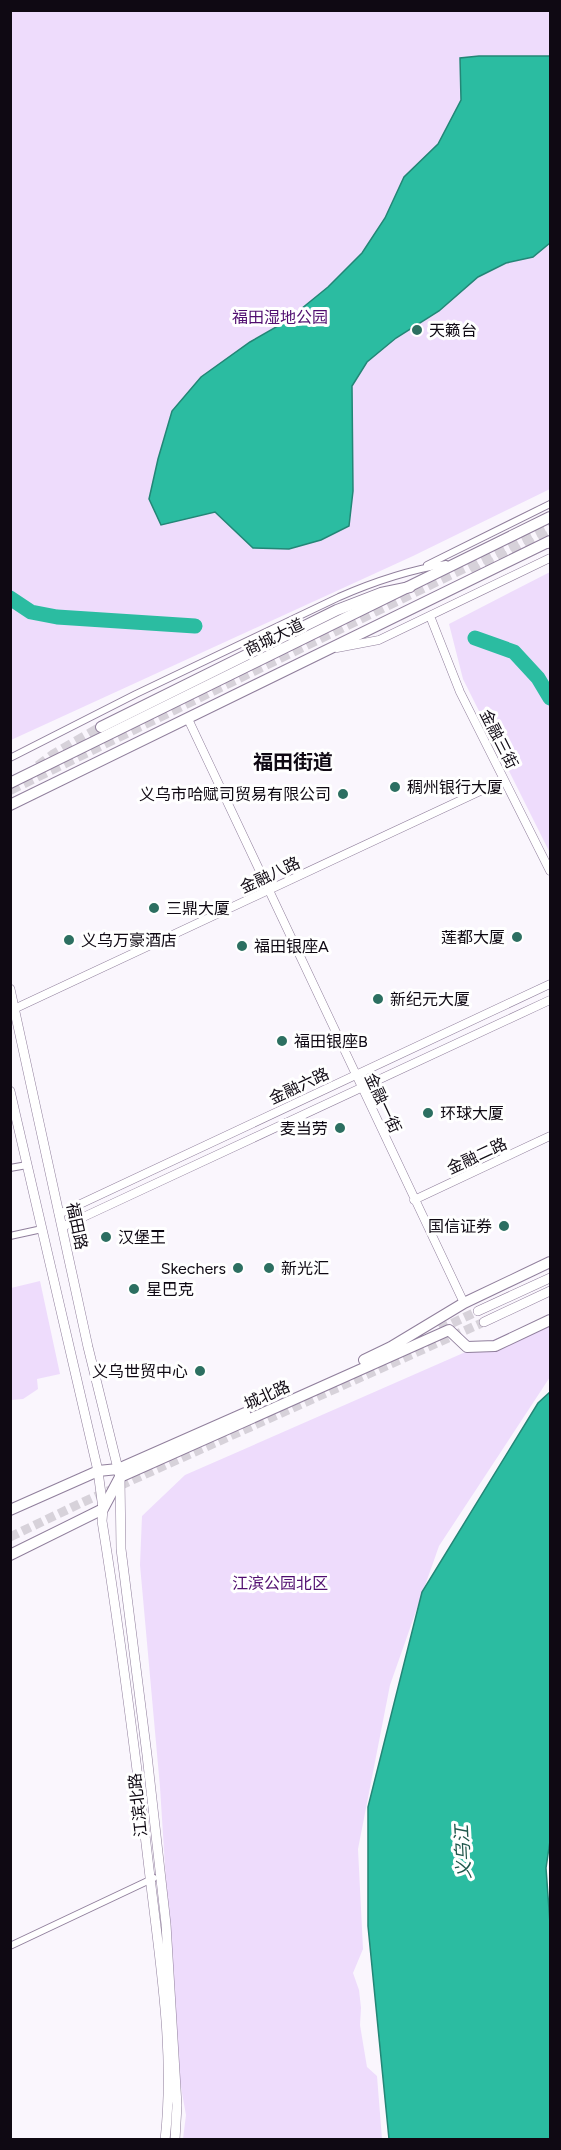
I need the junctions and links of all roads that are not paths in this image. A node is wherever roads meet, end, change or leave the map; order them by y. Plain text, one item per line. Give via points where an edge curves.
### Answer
1 (550, 504) edge
2 (550, 517) edge
3 (549, 542) edge
4 (550, 558) edge
5 (461, 562) junction
6 (419, 569) junction
7 (410, 587) junction
8 (430, 616) junction
9 (329, 650) junction
10 (188, 719) junction
11 (101, 727) tunnel mouth
12 (10, 758) edge
13 (504, 780) junction
14 (10, 783) edge
15 (10, 805) edge
16 (550, 871) edge
17 (268, 890) junction
18 (550, 984) edge
19 (10, 989) edge
20 (550, 1000) edge
21 (15, 1009) junction
22 (355, 1075) junction
23 (361, 1088) junction
24 (10, 1091) edge
25 (550, 1136) edge
26 (27, 1165) junction
27 (10, 1168) edge
28 (414, 1200) junction
29 (59, 1214) junction
30 (62, 1227) junction
31 (42, 1229) junction
32 (10, 1236) edge
33 (550, 1262) edge
34 (550, 1278) edge
35 (550, 1291) edge
36 (464, 1303) junction
37 (478, 1311) tunnel mouth
38 (550, 1320) edge
39 (484, 1322) tunnel mouth
40 (98, 1472) junction
41 (119, 1473) junction
42 (103, 1509) junction
43 (10, 1510) edge
44 (10, 1555) edge
45 (160, 1876) junction
46 (150, 1879) junction
47 (10, 1946) edge
48 (165, 2139) edge
49 (175, 2139) edge

1 - 6 street
2 - 5 main road, 商城大道
3 - 9 main road
4 - 8 street
5 - 6 street
5 - 7 main road, 商城大道
6 - 12 street via 339,597
7 - 11 main road via 337,610
7 - 14 main road, 商城大道
8 - 9 street via 379,640
8 - 13 street, 金融三街 via 460,692
9 - 10 main road
10 - 15 main road
10 - 17 street, 金融一街
13 - 16 street, 金融三街
13 - 17 street, 金融八路
17 - 21 street, 金融八路
17 - 22 street, 金融一街
18 - 22 street, 金融六路
19 - 21 main road, 福田路
20 - 23 street, 金融六路
21 - 29 main road, 福田路
22 - 23 street, 金融一街
22 - 29 street, 金融六路
23 - 28 street, 金融一街
23 - 30 street, 金融六路
24 - 26 main road
25 - 28 street, 金融二路
26 - 27 street
26 - 31 main road
28 - 36 street, 金融一街
29 - 30 main road, 福田路
30 - 41 main road, 福田路
31 - 32 street
31 - 40 main road
33 - 36 main road, 城北路
34 - 37 main road
35 - 39 main road
36 - 41 main road, 城北路 via 391,1347
38 - 41 main road, 城北路 via 495,1346 467,1347 449,1330
40 - 41 main road, 城北路
40 - 42 main road, 江滨北路
40 - 43 main road, 城北路
41 - 42 main road
41 - 45 main road, 江滨北路 via 121,1549
42 - 44 main road
42 - 46 main road, 江滨北路
45 - 46 street
45 - 49 main road, 江滨北路 via 173,2010
46 - 47 street
46 - 48 main road, 江滨北路 via 167,2057 169,2111

